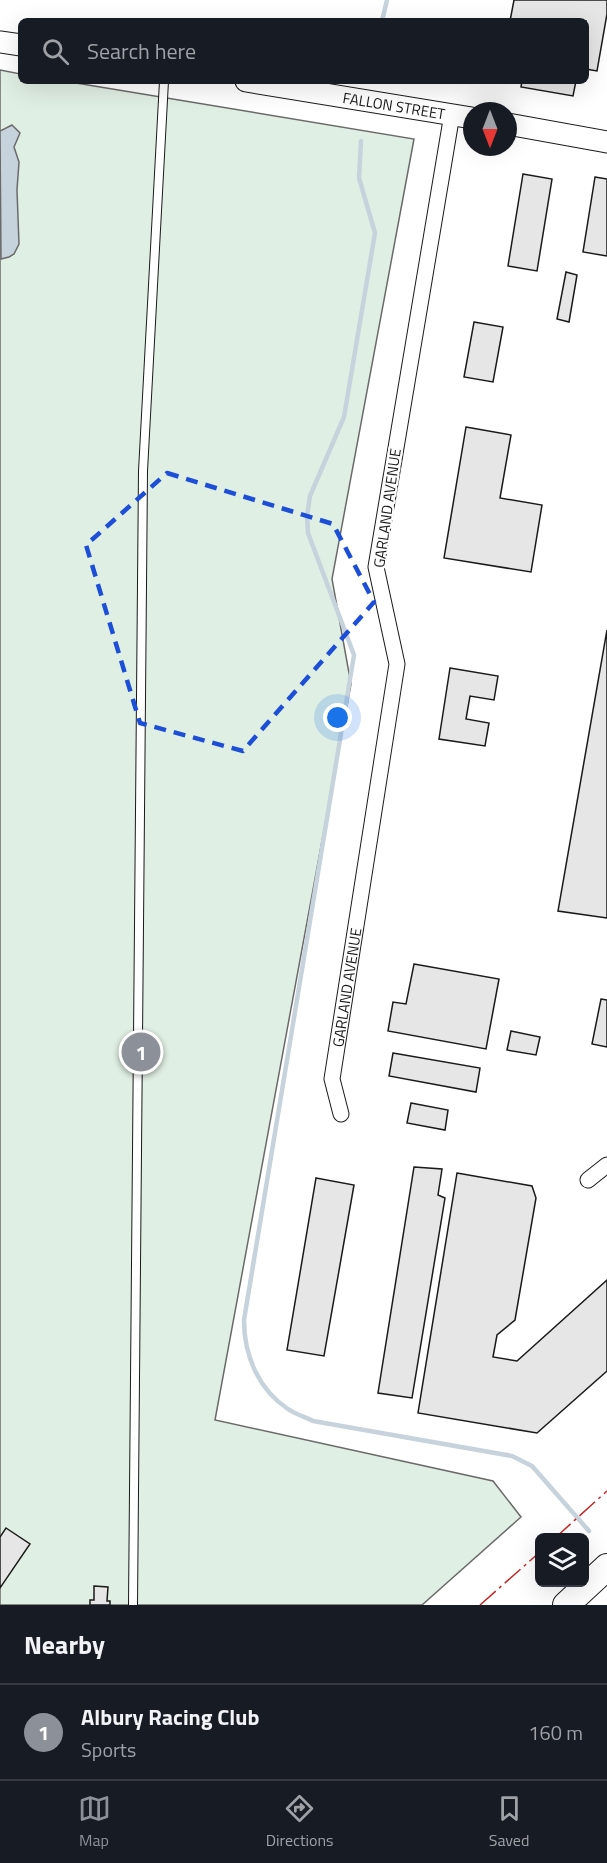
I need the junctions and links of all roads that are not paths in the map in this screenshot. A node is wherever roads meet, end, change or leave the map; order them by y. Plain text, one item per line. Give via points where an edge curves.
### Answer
1 (0, 42) edge
2 (18, 45) edge
3 (164, 84) edge
4 (265, 84) edge
5 (462, 116) edge
6 (517, 126) edge
7 (607, 142) edge
8 (341, 1114) dead end
9 (607, 1165) edge
10 (588, 1180) dead end
11 (607, 1567) edge
12 (133, 1605) edge
13 (566, 1605) edge

1 - 2 street
3 - 12 lane via 143,471
4 - 5 street, FALLON STREET
5 - 8 street, GARLAND AVENUE via 376,567 397,664 333,1079
6 - 7 street
9 - 10 street
11 - 13 highway

